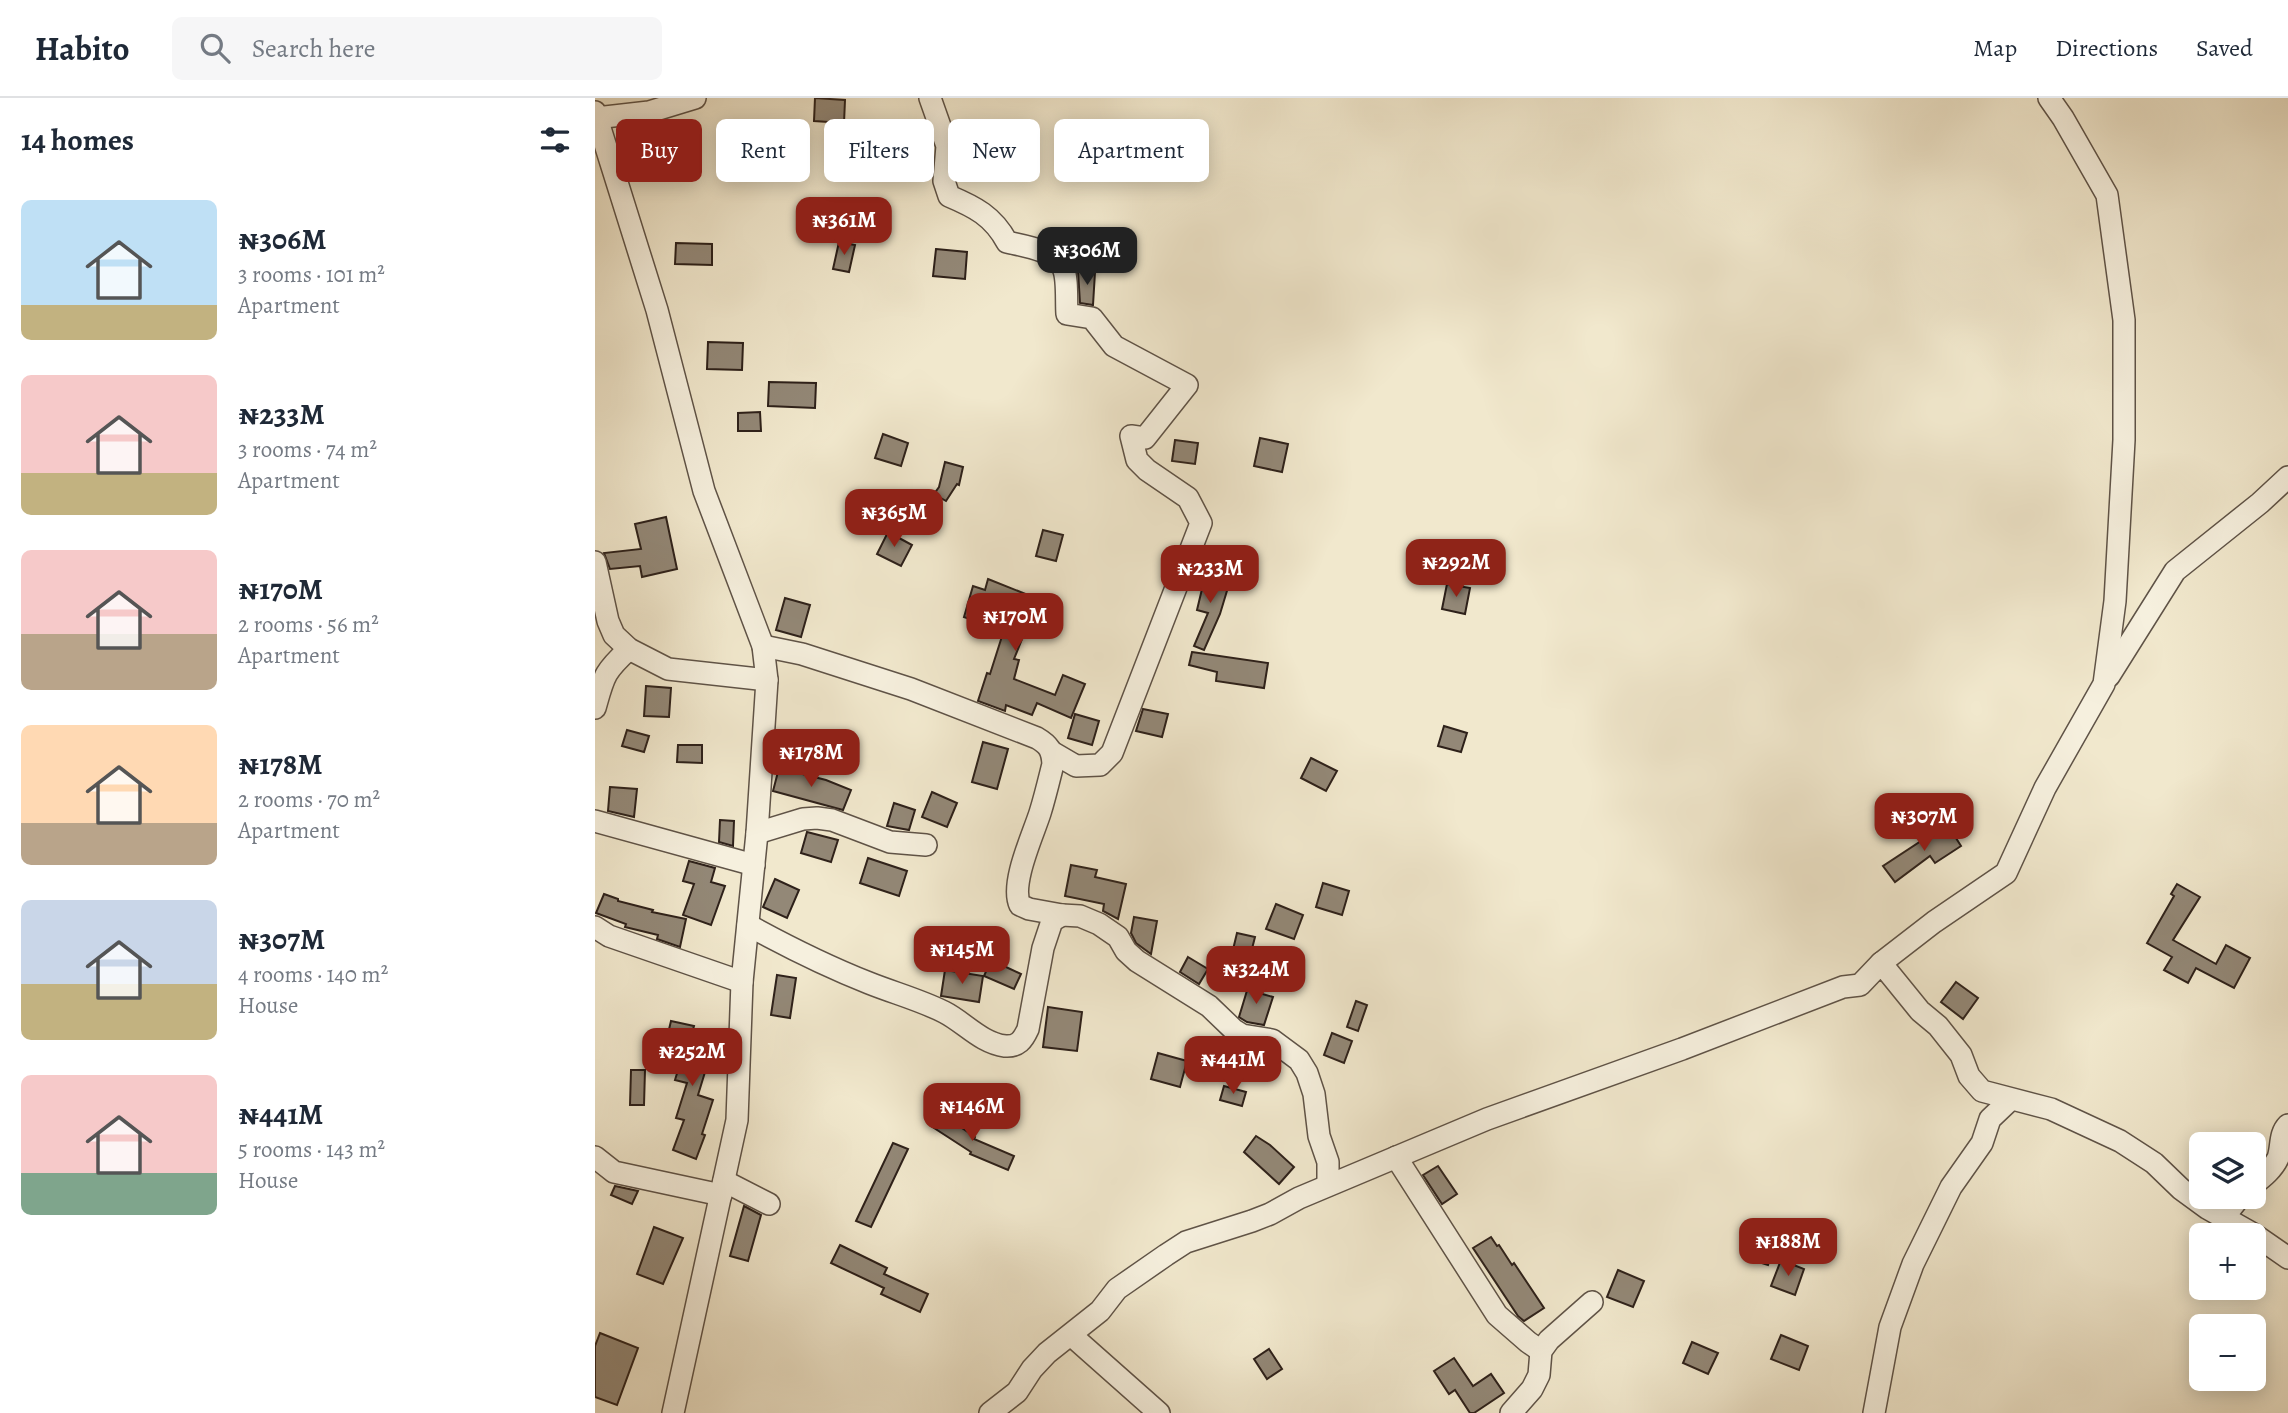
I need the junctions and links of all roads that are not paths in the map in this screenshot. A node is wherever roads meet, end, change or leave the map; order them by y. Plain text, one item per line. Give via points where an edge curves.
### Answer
1 (695, 98) edge
2 (930, 98) edge
3 (2049, 98) edge
4 (595, 112) edge
5 (595, 118) edge
6 (2288, 477) edge
7 (595, 562) edge
8 (763, 646) junction
9 (629, 649) junction
10 (767, 680) junction
11 (2104, 684) junction
12 (595, 708) edge
13 (1052, 752) junction
14 (595, 821) edge
15 (757, 833) junction
16 (926, 845) dead end
17 (754, 865) junction
18 (1062, 915) junction
19 (748, 925) junction
20 (595, 927) edge
21 (1881, 964) junction
22 (742, 982) junction
23 (1982, 1091) junction
24 (2010, 1100) junction
25 (1990, 1119) junction
26 (2288, 1125) edge
27 (595, 1157) edge
28 (1396, 1157) junction
29 (2266, 1175) edge
30 (1328, 1185) junction
31 (723, 1188) junction
32 (769, 1204) dead end
33 (2230, 1209) edge
34 (2223, 1218) junction
35 (2288, 1258) edge
36 (1592, 1302) dead end
37 (1071, 1335) junction
38 (1541, 1351) junction
39 (673, 1413) edge
40 (990, 1413) edge
41 (1159, 1413) edge
42 (1511, 1413) edge
43 (1874, 1413) edge

1 - 5 street via 649,112
2 - 13 street via 947,146 944,181 949,196 975,207 998,226 1007,242 1056,258 1064,269 1067,314 1092,318 1114,346 1187,385 1145,438 1131,436 1137,460 1188,498 1201,523 1112,753 1100,765 1076,766
3 - 11 street via 2107,195 2124,320 2124,440 2115,601
4 - 5 street
5 - 8 street via 657,310 704,491
6 - 11 street via 2175,570
7 - 9 street via 608,621 614,635
8 - 10 street
8 - 13 street via 911,689 1037,738
9 - 10 street via 668,669
9 - 12 street via 609,667
10 - 15 street
11 - 21 street via 2045,788 2006,873
13 - 18 street via 1053,764 1017,898 1029,909
14 - 17 street
15 - 16 street via 817,818 890,842
15 - 17 street
17 - 19 street
18 - 19 street via 1052,921 1043,948 1028,1029 1019,1044 1009,1046 980,1036 944,1012 809,958
18 - 30 street via 1099,924 1118,937 1137,961 1209,1006 1234,1031 1272,1040 1300,1060 1314,1094
19 - 22 street
20 - 22 street via 609,936
21 - 23 street via 1961,1055 1969,1076
21 - 28 street via 1860,985 1843,987
22 - 31 street via 737,1120
23 - 24 street
23 - 25 street
24 - 25 street
24 - 34 street via 2051,1109 2120,1141
25 - 43 street via 1982,1143 1951,1186 1913,1264 1890,1327
26 - 29 street via 2277,1160
27 - 31 street via 614,1171
28 - 30 street
28 - 38 street via 1497,1315
30 - 37 street via 1252,1221 1186,1242 1117,1289 1100,1311
31 - 32 street
31 - 39 street
33 - 34 street
34 - 35 street
36 - 38 street
37 - 40 street via 1047,1353 1017,1392
37 - 41 street
38 - 42 street via 1539,1375

